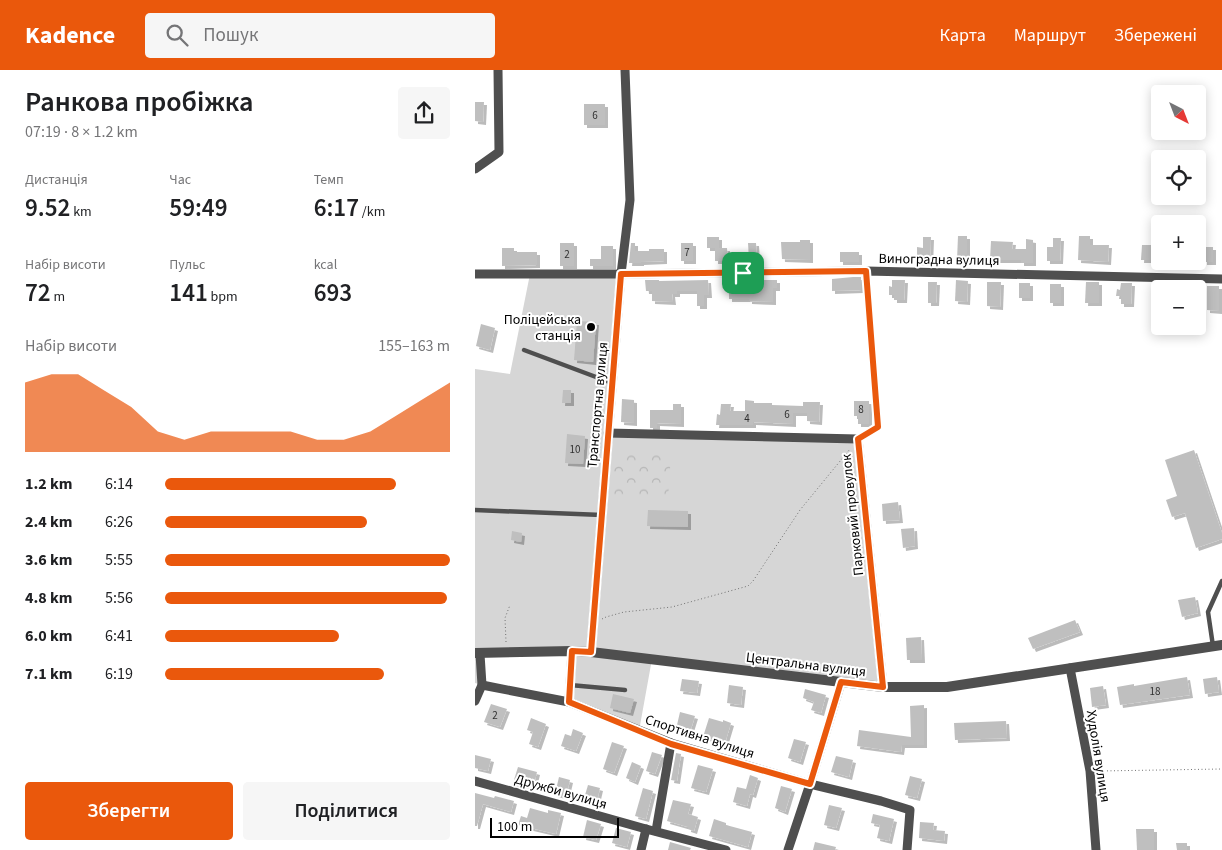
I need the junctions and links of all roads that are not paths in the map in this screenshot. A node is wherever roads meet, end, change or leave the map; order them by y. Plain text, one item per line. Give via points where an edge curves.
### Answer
1 (498, 70) edge
2 (625, 70) edge
3 (475, 169) edge
4 (475, 274) edge
5 (621, 274) junction
6 (1222, 279) edge
7 (524, 350) dead end
8 (612, 383) junction
9 (608, 433) junction
10 (475, 510) edge
11 (602, 515) junction
12 (1222, 581) edge
13 (1217, 645) edge
14 (572, 651) junction
15 (591, 652) junction
16 (477, 654) edge
17 (1069, 668) junction
18 (841, 682) junction
19 (482, 685) junction
20 (570, 685) junction
21 (883, 687) junction
22 (625, 690) dead end
23 (475, 702) edge
24 (569, 702) junction
25 (671, 744) junction
26 (475, 781) edge
27 (810, 784) junction
28 (646, 829) junction
29 (656, 832) junction
30 (641, 850) edge
31 (727, 850) edge
32 (787, 850) edge
33 (907, 850) edge
34 (1096, 850) edge

1 - 3 street via 499,152
2 - 5 street, Транспортна вулиця via 629,200
4 - 5 street, Виноградна вулиця
5 - 6 street, Виноградна вулиця via 866,271
5 - 8 street, Транспортна вулиця
7 - 8 lane
8 - 9 street, Транспортна вулиця
9 - 11 street, Транспортна вулиця
9 - 21 street, Парковий провулок via 858,439
10 - 11 lane
11 - 15 street, Транспортна вулиця
12 - 13 lane via 1208,612
13 - 17 street, Центральна вулиця
14 - 15 street, Центральна вулиця
14 - 16 street, Центральна вулиця
14 - 20 street
15 - 18 street, Центральна вулиця
16 - 19 street
17 - 21 street, Центральна вулиця via 947,687
17 - 34 street, Худолія вулиця via 1090,771
18 - 21 street, Центральна вулиця
18 - 27 street
19 - 23 street
19 - 24 street, Спортивна вулиця
20 - 22 lane
20 - 24 street
24 - 25 street, Спортивна вулиця
25 - 27 street, Спортивна вулиця
25 - 29 street
26 - 28 street, Дружби вулиця
27 - 32 street
27 - 33 street, Спортивна вулиця via 910,810
28 - 29 street, Дружби вулиця
28 - 30 street
29 - 31 street, Дружби вулиця

